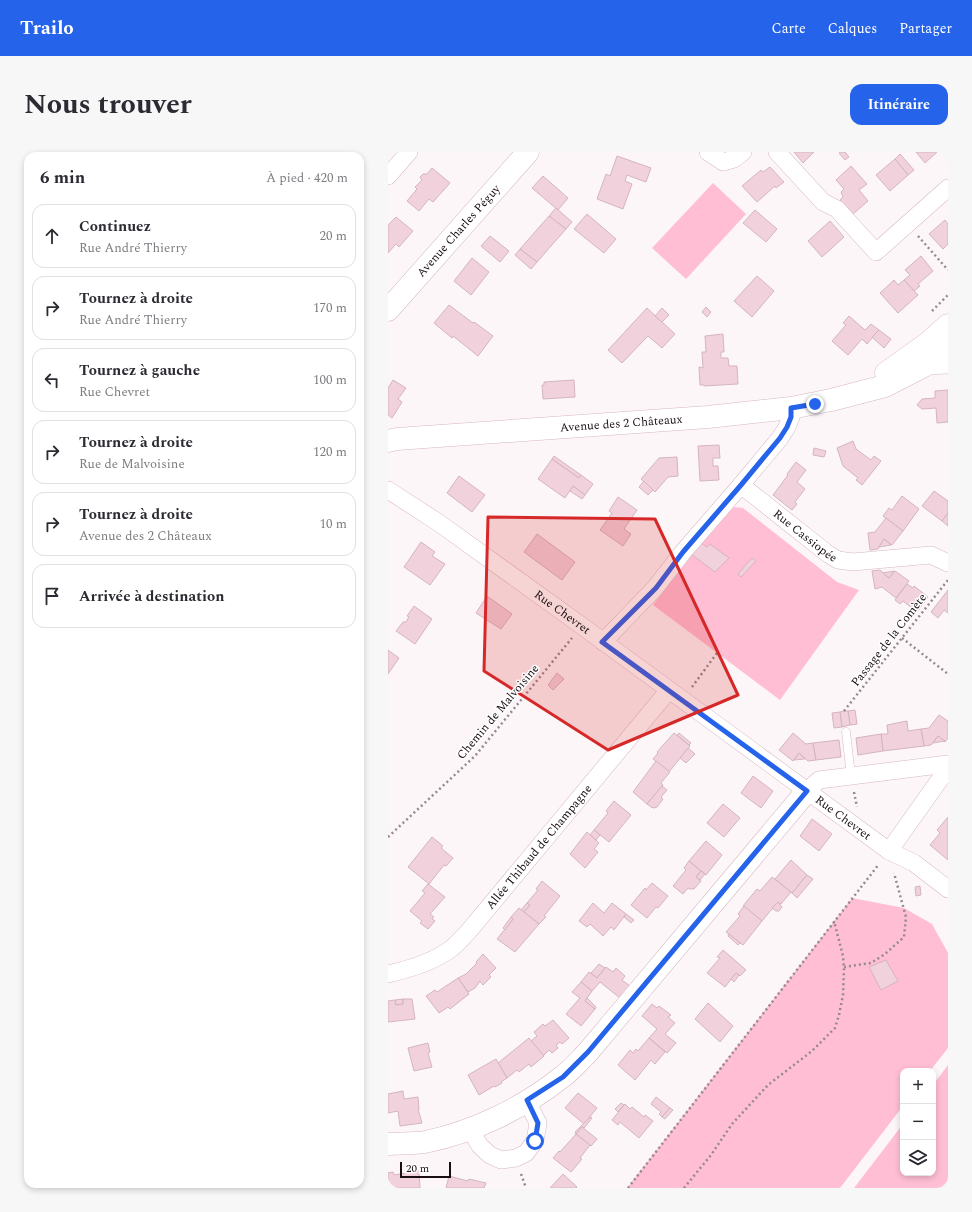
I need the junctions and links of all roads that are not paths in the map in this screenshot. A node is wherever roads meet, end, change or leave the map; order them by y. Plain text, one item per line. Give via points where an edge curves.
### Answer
1 (409, 152) edge
2 (528, 152) edge
3 (708, 152) edge
4 (743, 152) edge
5 (777, 152) edge
6 (388, 176) edge
7 (948, 188) edge
8 (388, 310) edge
9 (948, 325) edge
10 (948, 346) edge
11 (948, 365) edge
12 (924, 366) junction
13 (852, 394) junction
14 (791, 408) junction
15 (388, 441) edge
16 (741, 485) junction
17 (388, 490) edge
18 (948, 563) edge
19 (602, 642) junction
20 (669, 690) junction
21 (846, 732) dead end
22 (948, 764) edge
23 (948, 768) edge
24 (852, 776) junction
25 (807, 791) junction
26 (889, 851) junction
27 (948, 889) edge
28 (388, 974) edge
29 (527, 1100) junction
30 (470, 1129) junction
31 (388, 1144) edge

1 - 6 street
2 - 8 street, Avenue Charles Péguy
3 - 4 street via 723,162 734,159
5 - 7 street via 823,202 837,209 876,252
9 - 13 street, Avenue des 2 Châteaux via 915,353
10 - 12 street, Avenue des 2 Châteaux
11 - 12 street
12 - 13 street, Avenue des 2 Châteaux via 885,386
13 - 14 street, Avenue des 2 Châteaux
14 - 15 street, Avenue des 2 Châteaux via 708,417
14 - 16 street via 791,417 780,438
16 - 18 street, Rue Cassiopée via 838,560 853,562 930,555
16 - 19 street via 683,552 656,588
17 - 19 street, Rue Chevret via 439,523
19 - 20 street, Rue Chevret
20 - 25 street, Rue Chevret
20 - 28 street, Allée Thibaud de Champagne via 468,932 452,948 434,959 409,970
21 - 24 lane
22 - 24 street
23 - 26 street
24 - 25 street via 819,780
25 - 26 street, Rue Chevret
25 - 29 street via 588,1052 563,1077
26 - 27 street, Rue Chevret via 914,863
29 - 30 street via 498,1117
29 - 30 street via 538,1123 535,1141 526,1153 516,1158 501,1160 480,1146
30 - 31 street via 424,1142

